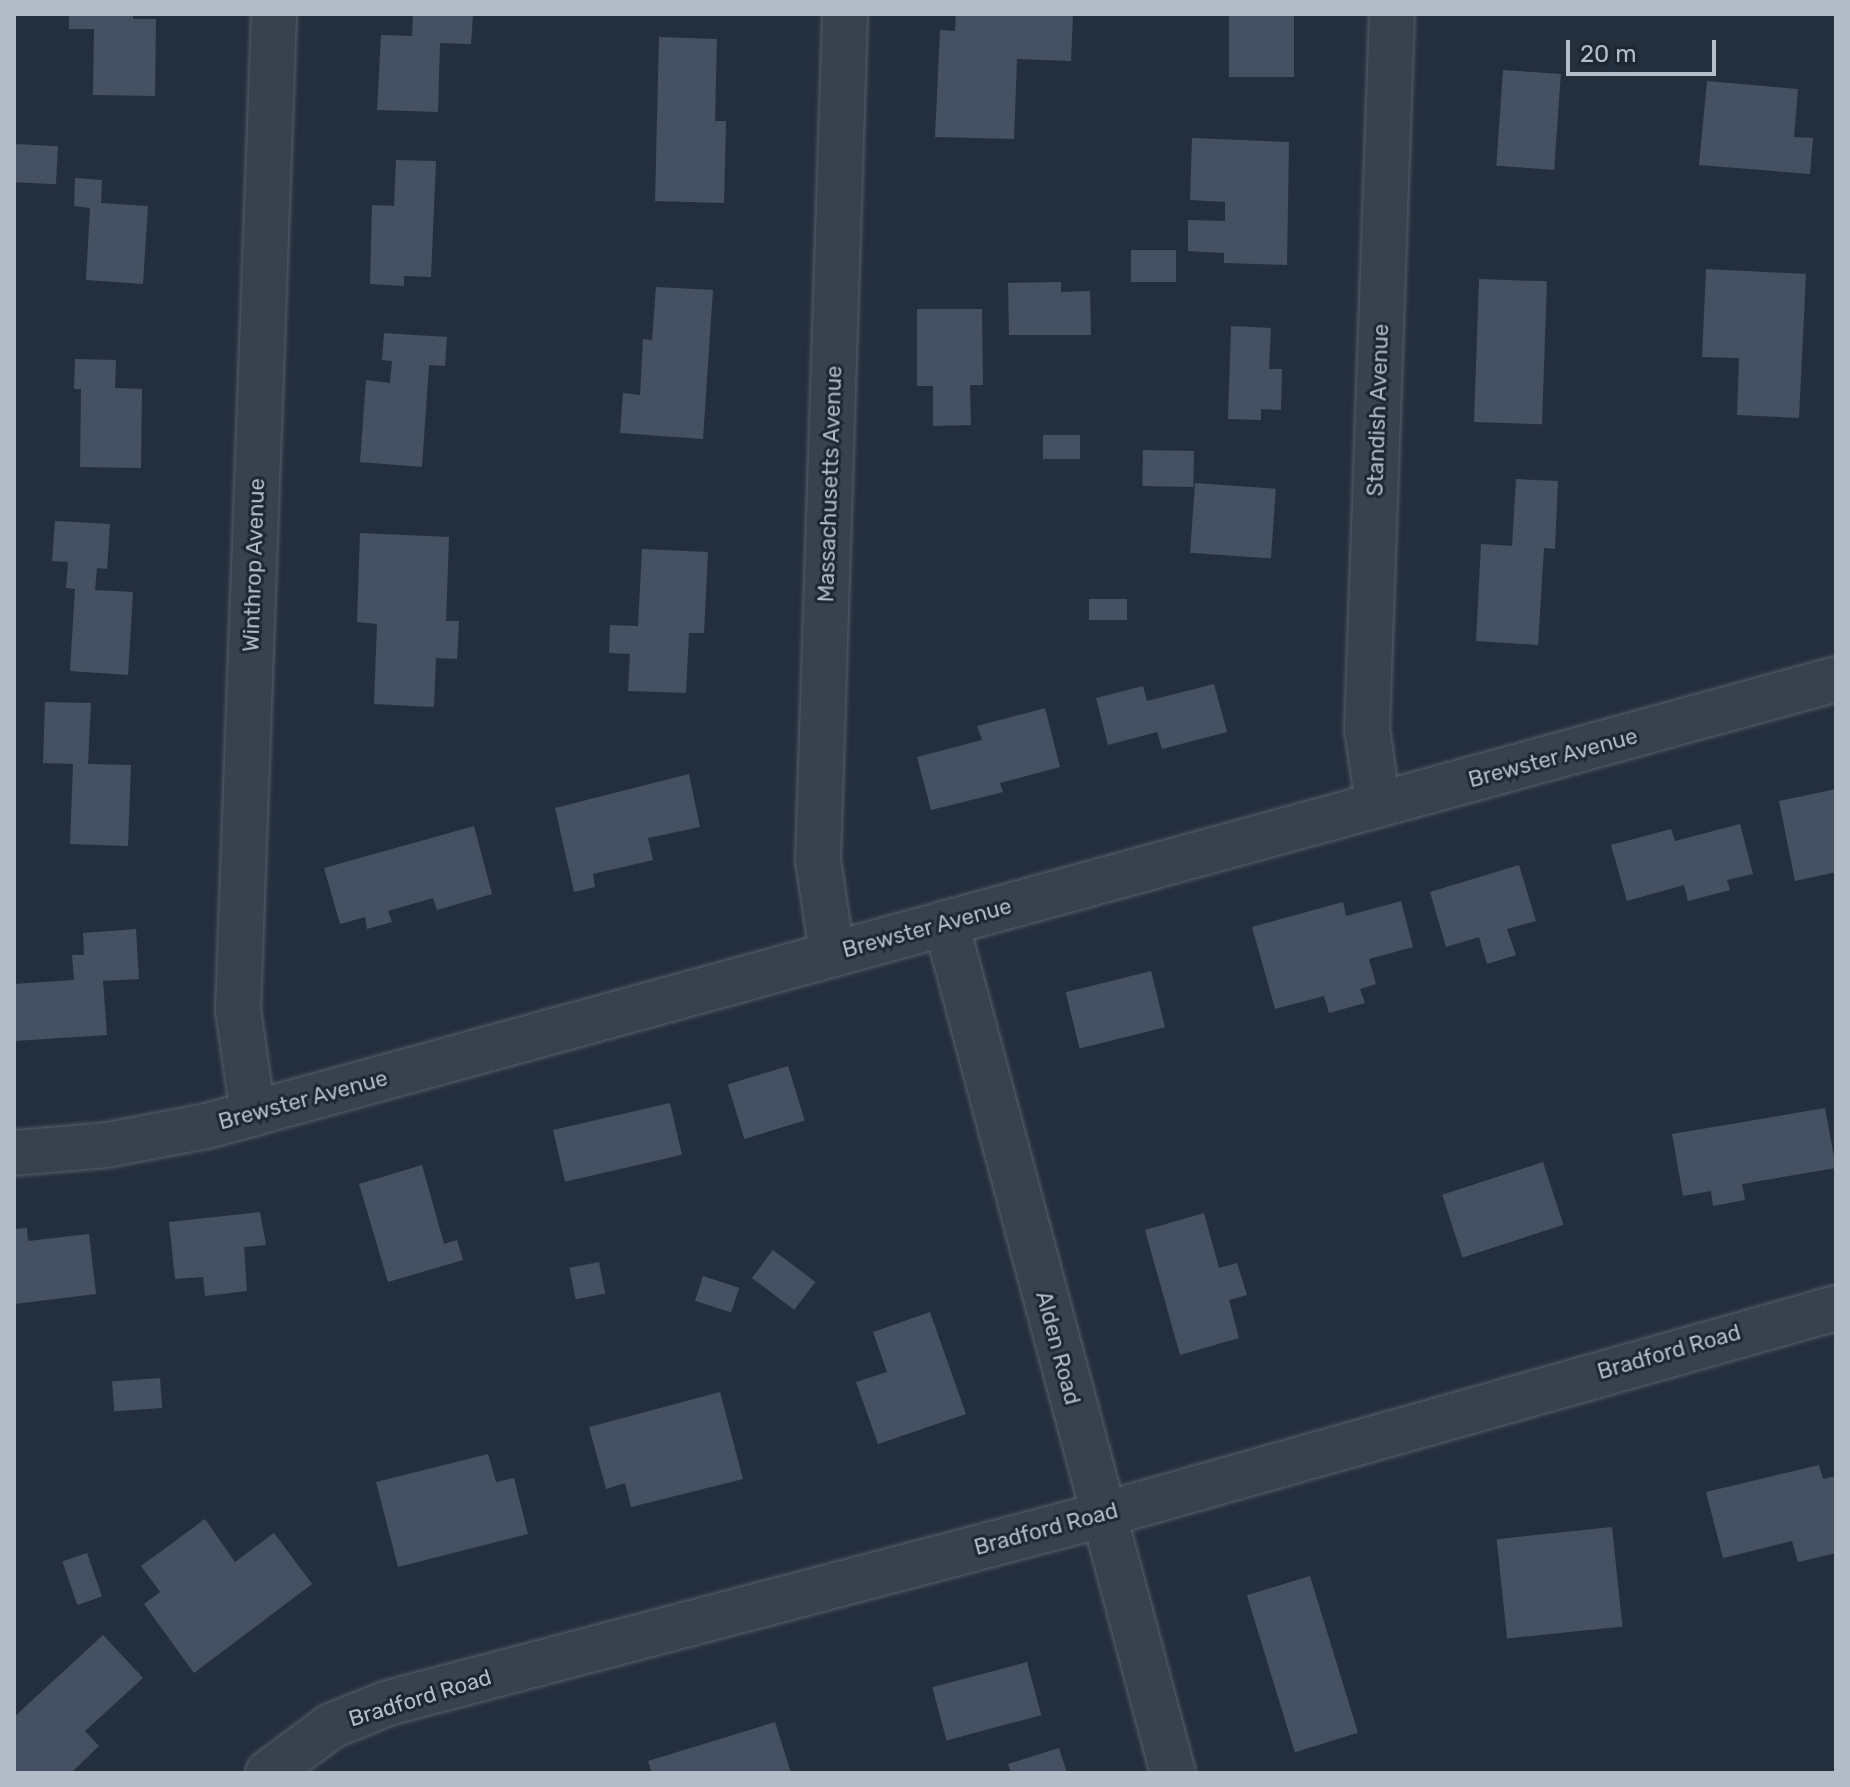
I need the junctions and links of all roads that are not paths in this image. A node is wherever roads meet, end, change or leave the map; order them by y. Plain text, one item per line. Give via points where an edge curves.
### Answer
1 (274, 14) edge
2 (845, 14) edge
3 (1392, 14) edge
4 (1836, 679) edge
5 (1378, 805) junction
6 (946, 923) junction
7 (832, 953) junction
8 (253, 1114) junction
9 (14, 1153) edge
10 (1836, 1308) edge
11 (1102, 1515) junction
12 (268, 1773) edge
13 (1173, 1773) edge

1 - 8 street, Winthrop Avenue via 238,1010
2 - 7 street, Massachusetts Avenue via 818,860
3 - 5 street, Standish Avenue via 1367,729
4 - 5 street, Brewster Avenue
5 - 6 street, Brewster Avenue
6 - 7 street, Brewster Avenue
6 - 11 street, Alden Road
7 - 8 street, Brewster Avenue
8 - 9 street, Brewster Avenue via 107,1145
10 - 11 street, Bradford Road
11 - 12 street, Bradford Road via 388,1703 318,1734
11 - 13 street, Alden Road

